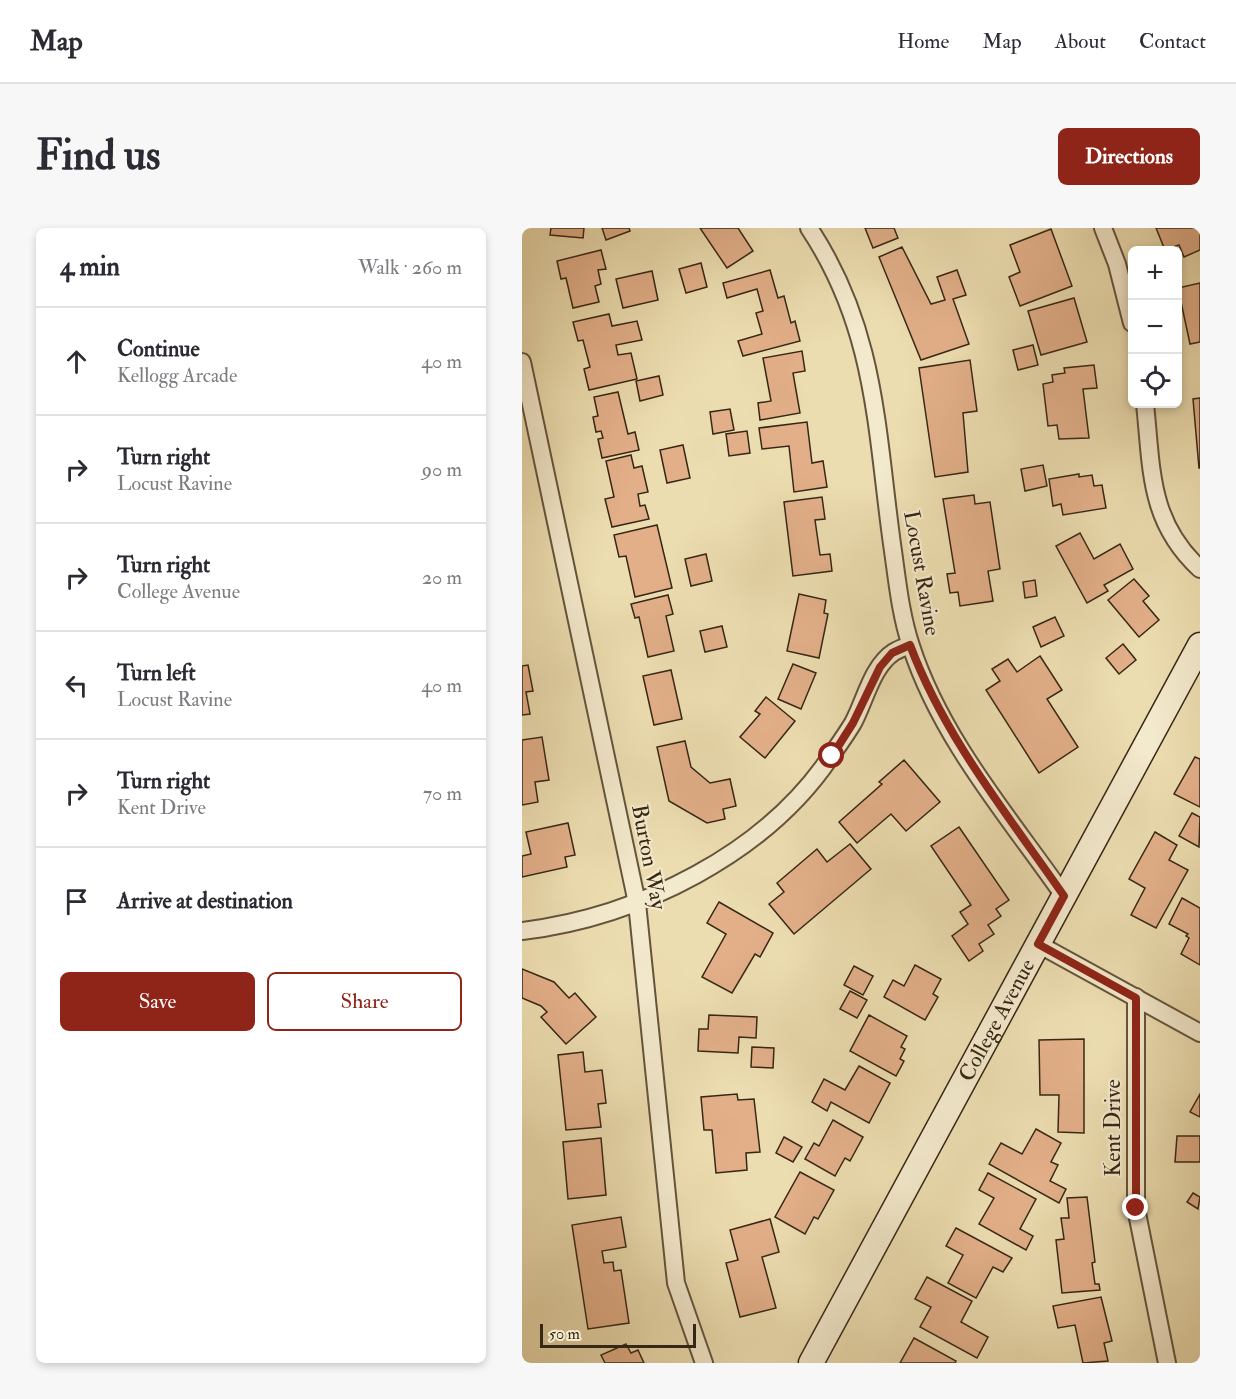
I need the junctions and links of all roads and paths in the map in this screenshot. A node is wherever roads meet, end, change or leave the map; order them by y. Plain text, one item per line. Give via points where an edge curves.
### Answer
1 (809, 228) edge
2 (1103, 228) edge
3 (1128, 307) edge
4 (522, 362) edge
5 (1145, 408) edge
6 (1200, 569) edge
7 (910, 645) junction
8 (1200, 645) edge
9 (1194, 671) edge
10 (1064, 896) junction
11 (637, 903) junction
12 (522, 931) edge
13 (1038, 944) junction
14 (1136, 998) junction
15 (1200, 1033) edge
16 (704, 1363) edge
17 (812, 1363) edge
18 (1168, 1363) edge

1 - 7 street, Locust Ravine via 842,284 869,370 901,606
2 - 3 street
4 - 11 street, Burton Way
5 - 6 street via 1152,481 1159,509 1172,536
7 - 10 street, Locust Ravine via 936,708
7 - 11 street via 892,653 880,667 832,756 770,823 692,878
8 - 9 street, College Avenue
9 - 10 street, College Avenue
10 - 13 street, College Avenue
11 - 12 street via 596,917
11 - 16 street, Burton Way via 676,1283
13 - 14 street
13 - 17 street, College Avenue
14 - 15 street
14 - 18 street, Kent Drive via 1136,1208

